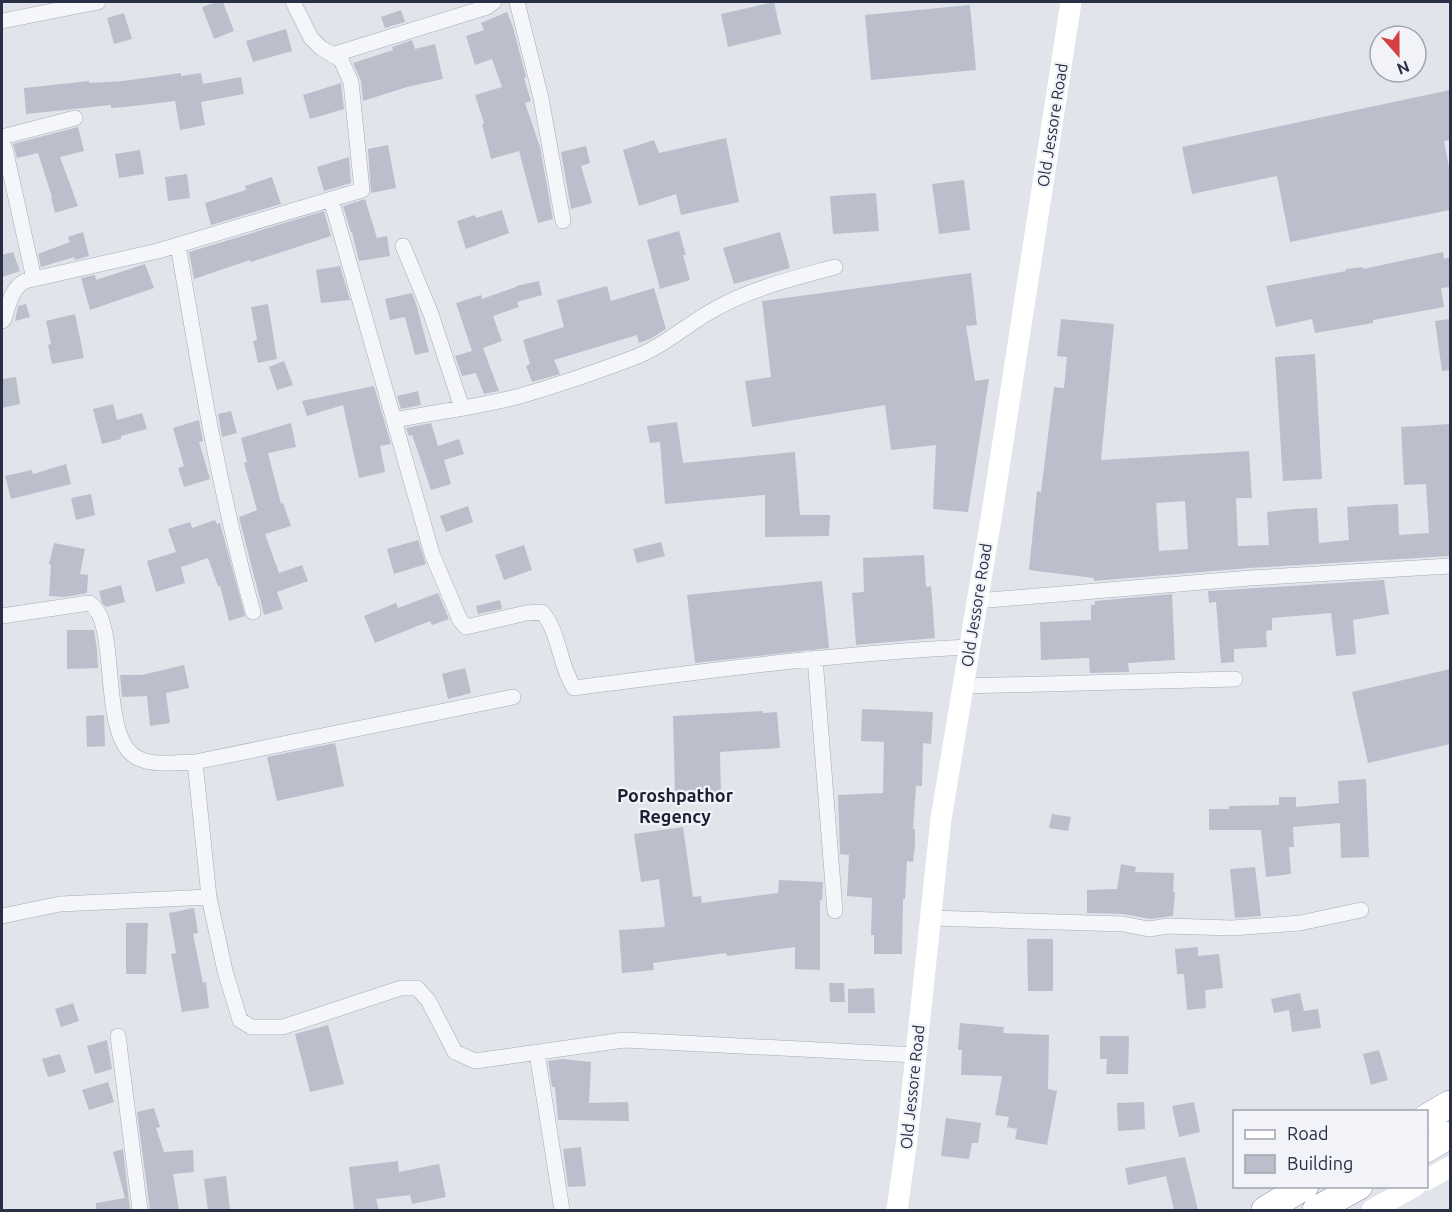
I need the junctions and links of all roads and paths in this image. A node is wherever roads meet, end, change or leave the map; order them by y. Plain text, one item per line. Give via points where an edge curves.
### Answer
1 (98, 2) edge
2 (293, 2) edge
3 (494, 2) edge
4 (517, 2) edge
5 (1071, 2) edge
6 (2, 21) edge
7 (333, 55) junction
8 (75, 118) dead end
9 (2, 137) edge
10 (2, 145) edge
11 (332, 199) junction
12 (563, 221) dead end
13 (178, 245) junction
14 (403, 246) dead end
15 (836, 267) dead end
16 (34, 279) junction
17 (2, 321) edge
18 (462, 408) junction
19 (395, 420) junction
20 (1450, 566) edge
21 (977, 601) junction
22 (253, 612) dead end
23 (2, 616) edge
24 (970, 646) junction
25 (815, 657) junction
26 (1235, 679) dead end
27 (963, 686) junction
28 (513, 697) dead end
29 (195, 762) junction
30 (210, 897) junction
31 (1361, 910) dead end
32 (835, 911) dead end
33 (2, 916) edge
34 (931, 918) junction
35 (118, 1036) dead end
36 (537, 1053) junction
37 (916, 1055) junction
38 (1450, 1104) edge
39 (1428, 1117) edge
40 (1450, 1135) edge
41 (1428, 1148) edge
42 (1450, 1167) edge
43 (1428, 1179) edge
44 (1302, 1188) edge
45 (1356, 1188) edge
46 (1411, 1188) edge
47 (140, 1210) edge
48 (562, 1210) edge
49 (897, 1210) edge
50 (1265, 1210) edge
51 (1317, 1210) edge
52 (1372, 1210) edge

1 - 6 street
2 - 7 street via 310,38
3 - 7 street
4 - 12 street via 541,99
5 - 21 street, Old Jessore Road
7 - 11 street via 341,60 351,82 362,190
8 - 9 street
10 - 16 street
11 - 13 street
11 - 19 street
13 - 16 street
13 - 22 street via 223,492
14 - 18 street via 431,314
15 - 18 street via 740,296 634,358 520,396
16 - 17 street via 17,286
18 - 19 street
19 - 25 street via 432,554 459,620 466,627 542,612 550,621 574,688
20 - 21 street
21 - 24 street, Old Jessore Road
23 - 29 street via 89,603 94,606 104,625 110,685 123,744 139,759
24 - 25 street
24 - 27 street, Old Jessore Road
25 - 32 street
26 - 27 street
27 - 34 street, Old Jessore Road via 941,819
28 - 29 street
29 - 30 street
30 - 33 street via 60,904
30 - 36 street via 240,1020 251,1027 284,1027 401,988 417,988 428,1000 455,1052 465,1058 475,1061
31 - 34 street via 1300,923 1232,928 1149,929 1123,924
34 - 37 street, Old Jessore Road
35 - 47 street
36 - 37 street via 624,1040
36 - 48 street
37 - 49 street, Old Jessore Road
38 - 39 highway
40 - 41 highway
42 - 43 street
44 - 50 highway
45 - 51 highway
46 - 52 street

